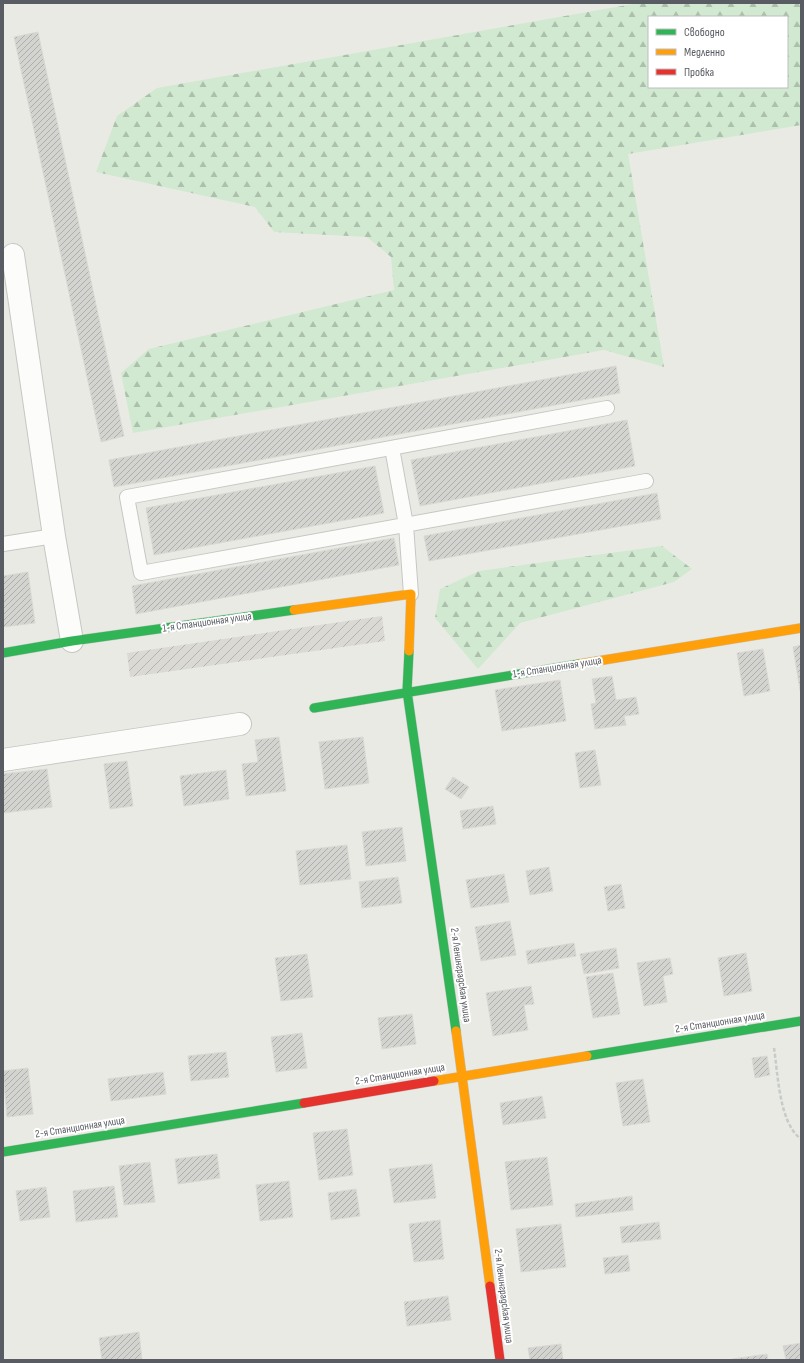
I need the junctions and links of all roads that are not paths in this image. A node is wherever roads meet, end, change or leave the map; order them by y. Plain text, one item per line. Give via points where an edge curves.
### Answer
1 (8, 255) edge
2 (607, 408) dead end
3 (392, 448) junction
4 (646, 481) dead end
5 (406, 525) junction
6 (54, 536) junction
7 (3, 544) edge
8 (411, 594) junction
9 (801, 628) edge
10 (72, 641) junction
11 (3, 653) edge
12 (406, 691) junction
13 (314, 708) dead end
14 (240, 724) dead end
15 (3, 760) edge
16 (801, 1021) edge
17 (464, 1076) junction
18 (3, 1152) edge
19 (500, 1360) edge

1 - 6 street
2 - 3 lane
3 - 5 lane
3 - 5 lane via 127,497 141,574
4 - 5 lane
5 - 8 lane
6 - 7 lane
6 - 10 street
8 - 10 street, 1-я Станционная улица
8 - 12 street, 2-я Ленинградская улица
9 - 12 street, 1-я Станционная улица
10 - 11 street, 1-я Станционная улица
12 - 13 street, 1-я Станционная улица
12 - 17 street, 2-я Ленинградская улица
14 - 15 street
16 - 17 street, 2-я Станционная улица
17 - 18 street, 2-я Станционная улица
17 - 19 street, 2-я Ленинградская улица

